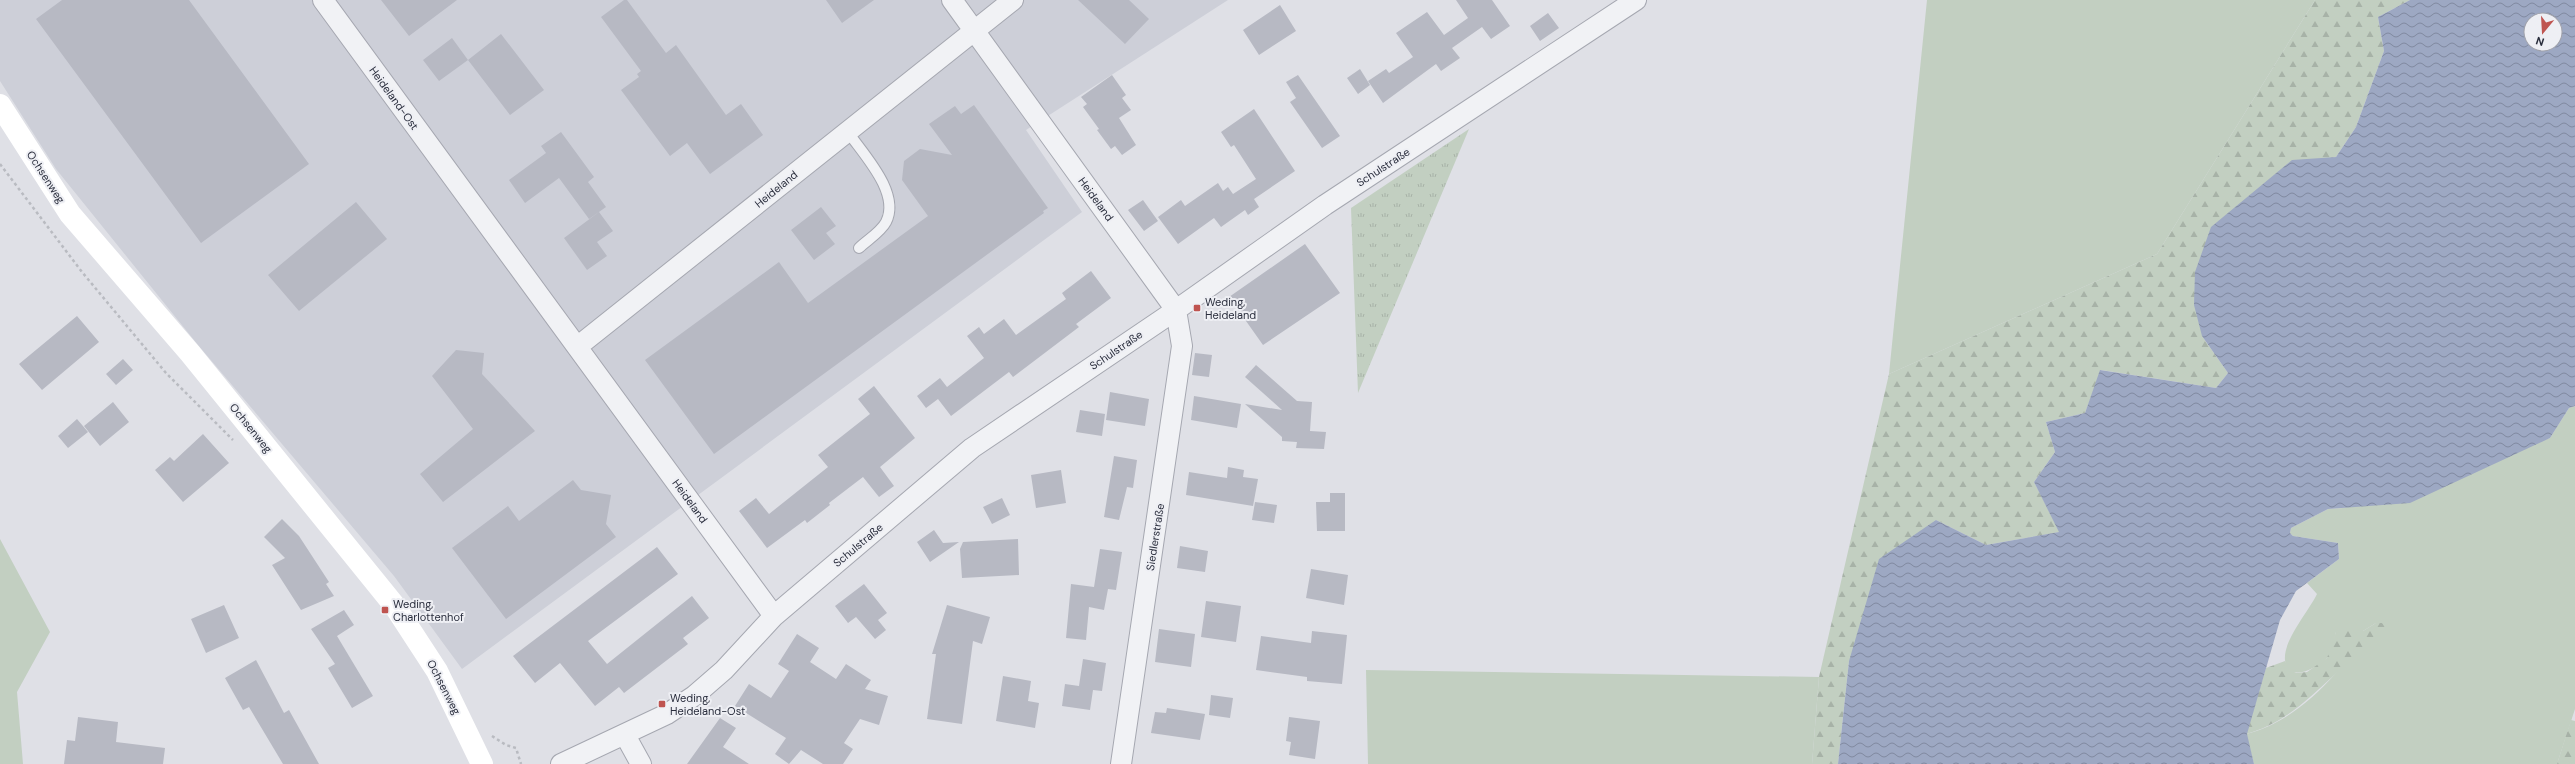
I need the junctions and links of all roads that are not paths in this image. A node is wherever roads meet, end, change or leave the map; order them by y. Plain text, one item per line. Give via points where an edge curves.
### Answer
1 (323, 0) edge
2 (952, 0) edge
3 (1013, 0) edge
4 (1636, 0) edge
5 (975, 31) junction
6 (0, 105) edge
7 (848, 132) junction
8 (466, 196) joint
9 (859, 248) dead end
10 (1176, 310) junction
11 (577, 347) junction
12 (774, 616) junction
13 (625, 735) junction
14 (482, 764) edge
15 (561, 764) edge
16 (641, 764) edge
17 (1120, 764) edge

1 - 8 street, Heideland-Ost
2 - 5 street, Heideland
3 - 5 street
4 - 10 street, Schulstraße via 1325,205
5 - 7 street, Heideland
5 - 10 street, Heideland
6 - 14 main road, Ochsenweg via 70,214 190,353 394,605 437,671
7 - 9 lane via 886,187 889,204 886,222
7 - 11 street, Heideland
8 - 11 street, Heideland
10 - 12 street, Schulstraße via 972,448
10 - 17 street, Siedlerstraße via 1182,346
11 - 12 street, Heideland
12 - 13 street, Schulstraße via 724,670 694,696 667,714
13 - 15 street, Schulstraße
13 - 16 street

